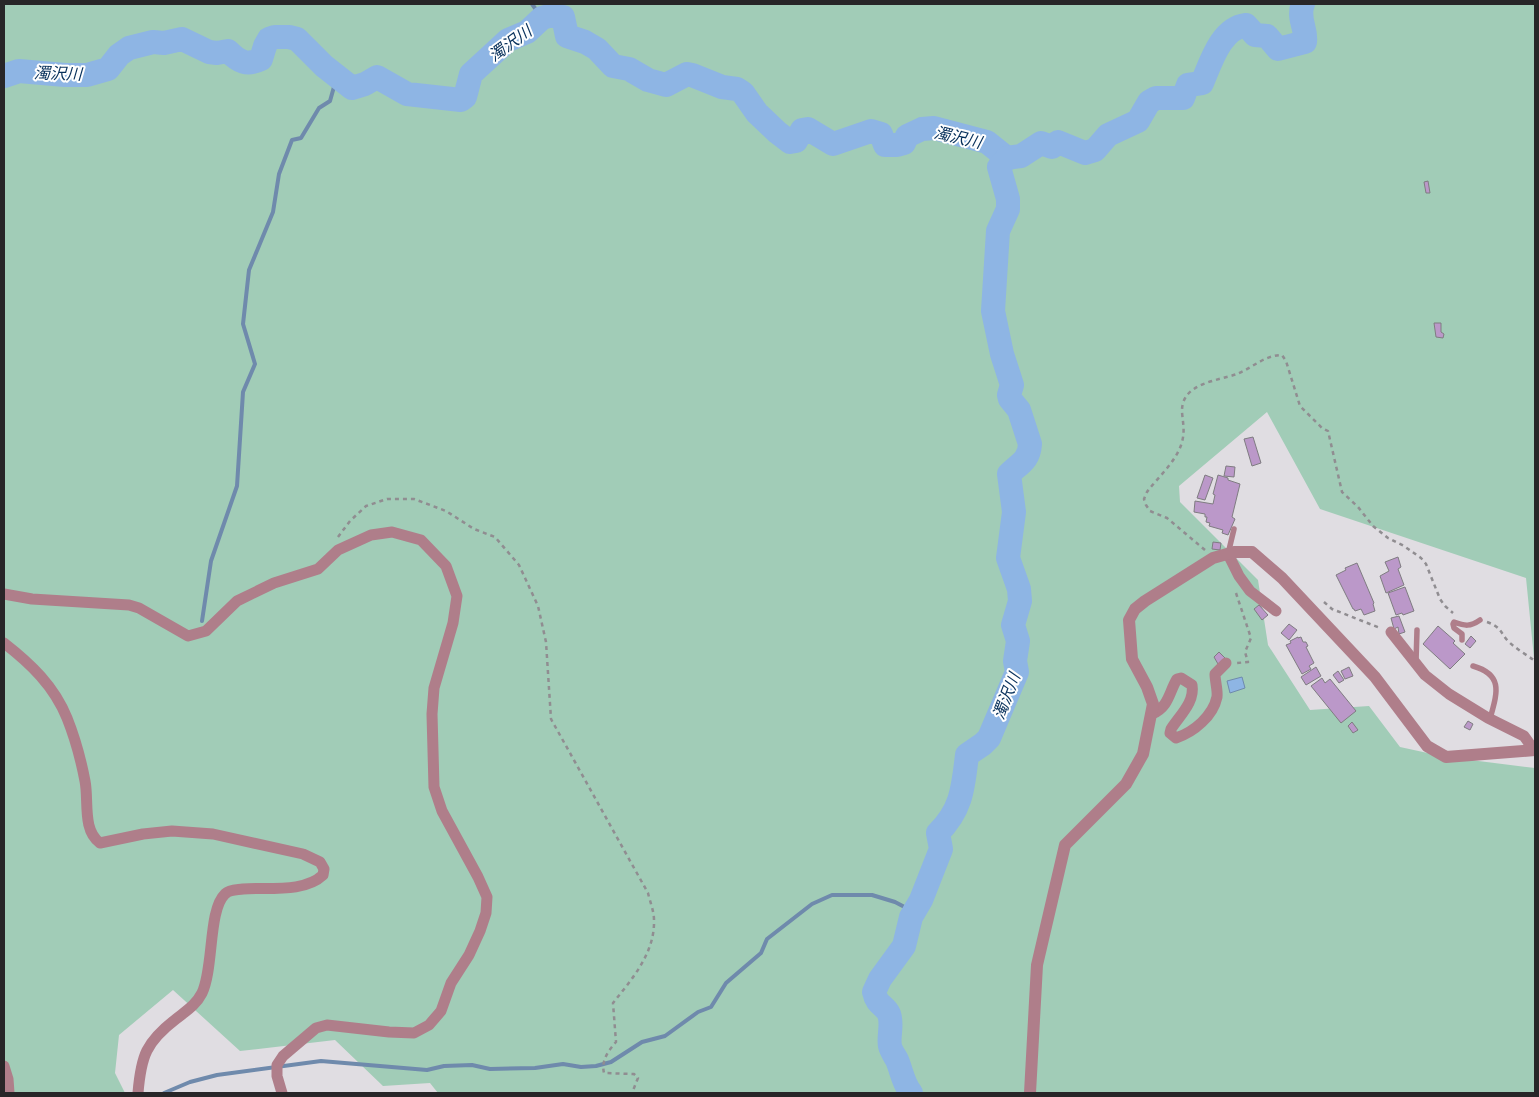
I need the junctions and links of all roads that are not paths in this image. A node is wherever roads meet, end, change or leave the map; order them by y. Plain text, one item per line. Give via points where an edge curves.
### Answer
1 (1234, 529) dead end
2 (1228, 554) junction
3 (4, 594) edge
4 (1276, 610) dead end
5 (1480, 620) road end
6 (1416, 630) dead end
7 (1391, 632) road end
8 (1462, 640) dead end
9 (4, 643) edge
10 (1226, 663) road end
11 (1416, 664) junction
12 (1473, 666) dead end
13 (1152, 714) junction
14 (1490, 718) junction
15 (1535, 750) edge
16 (4, 1066) edge
17 (9, 1093) edge
18 (138, 1093) edge
19 (282, 1093) edge
20 (1030, 1093) edge

1 - 2 lane
2 - 4 street via 1250,591
2 - 13 street via 1213,558 1145,601 1129,620 1132,659 1147,687 1153,704
2 - 15 street via 1252,552 1282,578 1375,677 1427,746 1446,757
3 - 19 street via 32,599 129,604 188,636 206,631 237,601 274,583 318,569 338,550 371,535 392,532 422,540 446,566 457,596 453,623 434,688 434,787 442,811 487,897 486,912 469,955 451,983 441,1011 430,1025 414,1032 327,1025 316,1028 277,1065
5 - 8 lane via 1472,626 1452,624 1462,634
6 - 11 lane
7 - 11 street
9 - 18 street via 44,678 67,717 86,783 88,817 94,839 100,843 172,831 213,834 303,854 320,862 324,869 323,876 316,882 290,888 231,890 224,894 217,909 207,980 202,992 195,1005 165,1027 148,1047
10 - 13 street via 1214,674 1215,703 1199,726 1176,738 1170,733 1191,701 1192,685 1181,678 1175,682 1171,696 1163,706
11 - 14 street via 1449,694
12 - 14 lane via 1485,670 1494,681 1495,698
13 - 20 street via 1143,754 1126,784 1065,846 1037,965
14 - 15 street via 1524,736
16 - 17 street

